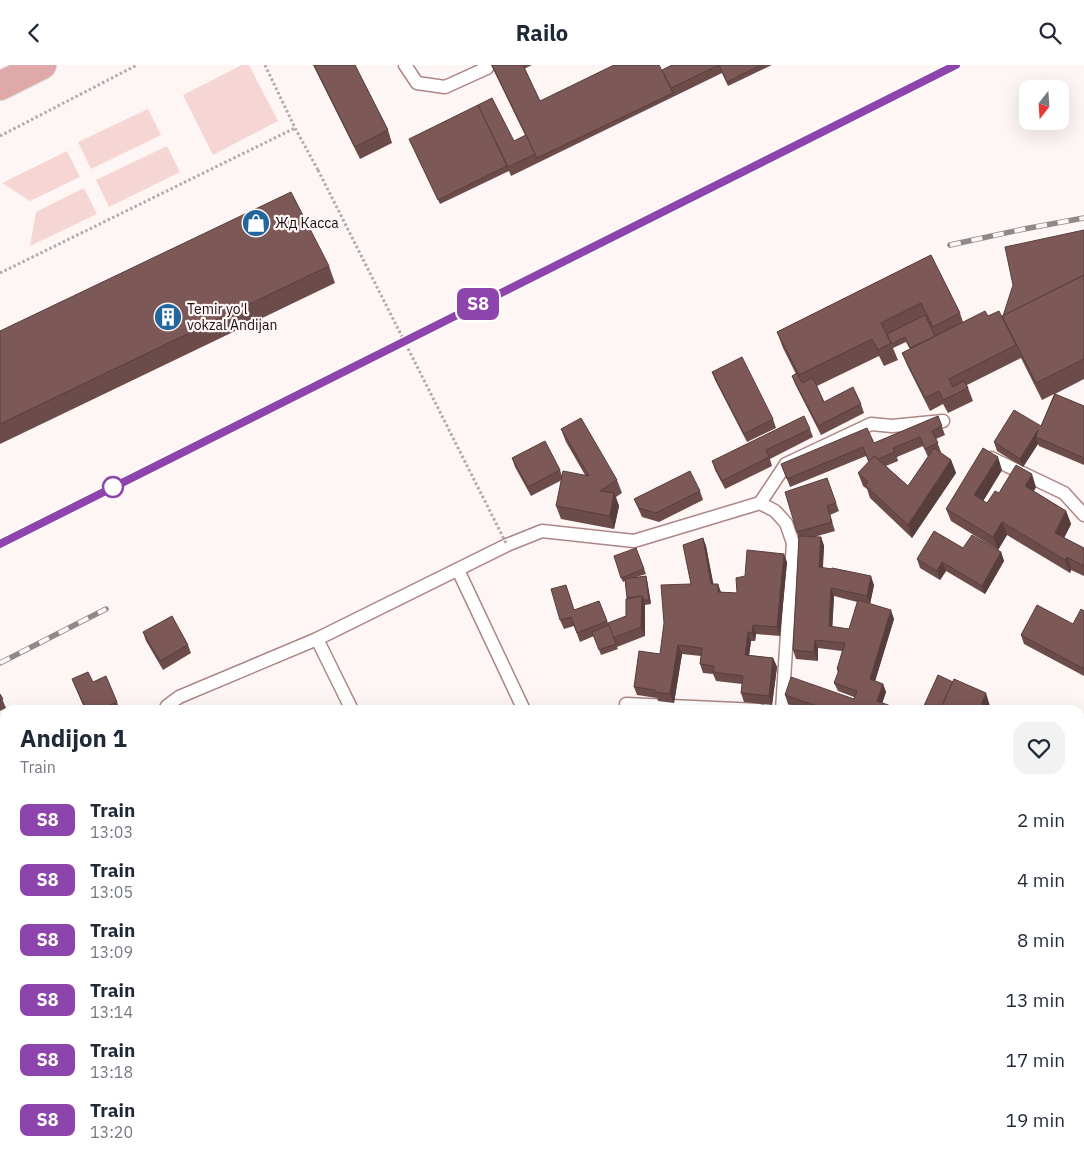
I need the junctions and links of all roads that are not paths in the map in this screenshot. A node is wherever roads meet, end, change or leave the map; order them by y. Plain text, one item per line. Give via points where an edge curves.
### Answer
1 (42, 65) edge
2 (411, 67) edge
3 (487, 67) dead end
4 (0, 86) edge
5 (943, 421) dead end
6 (991, 458) edge
7 (760, 503) junction
8 (1084, 515) edge
9 (458, 570) junction
10 (318, 639) junction
11 (168, 705) edge
12 (350, 705) edge
13 (522, 705) edge
14 (782, 705) edge

1 - 4 main road
2 - 3 lane via 417,83 445,87
5 - 7 lane via 892,426 871,424 786,463
6 - 8 lane via 1064,493
7 - 9 lane via 634,541 542,531
7 - 14 lane via 775,511 786,523 793,543
9 - 10 lane
9 - 13 lane
10 - 11 lane via 180,697
10 - 12 lane

